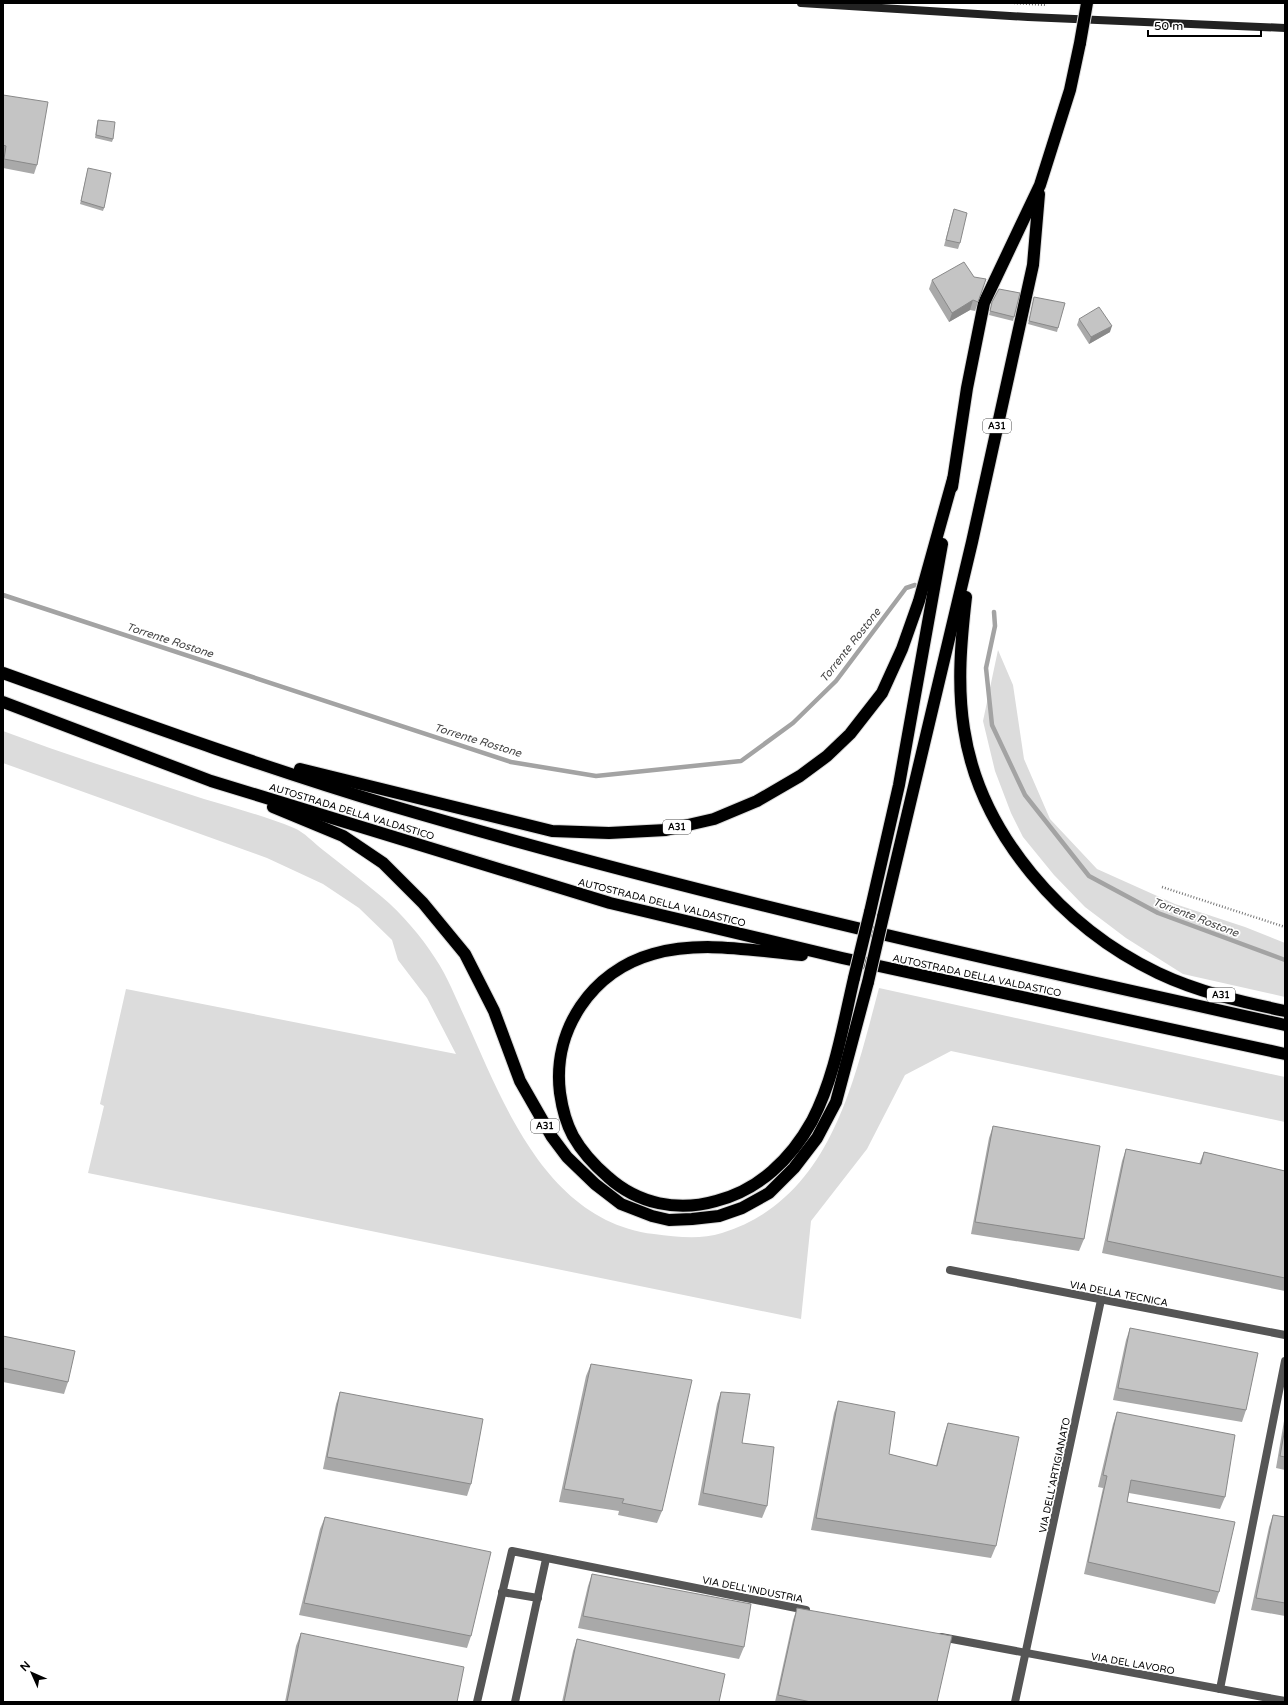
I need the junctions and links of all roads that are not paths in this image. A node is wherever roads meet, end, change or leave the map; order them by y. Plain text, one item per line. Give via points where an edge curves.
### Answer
1 (801, 3) edge
2 (1087, 3) edge
3 (1285, 28) edge
4 (1040, 185) junction
5 (953, 479) junction
6 (972, 542) junction
7 (3, 673) edge
8 (3, 702) edge
9 (209, 747) junction
10 (211, 781) junction
11 (842, 958) junction
12 (1285, 1011) edge
13 (1285, 1025) edge
14 (1285, 1054) edge
15 (950, 1270) dead end
16 (1101, 1300) junction
17 (1285, 1335) edge
18 (1285, 1360) edge
19 (546, 1559) junction
20 (502, 1592) junction
21 (538, 1598) junction
22 (817, 1612) edge
23 (933, 1635) edge
24 (1026, 1653) junction
25 (1220, 1689) junction
26 (1285, 1701) edge
27 (478, 1702) edge
28 (515, 1702) edge
29 (1015, 1702) edge

1 - 3 street via 1028,17
2 - 4 highway, A31, bridge via 1070,90
4 - 5 highway, A31 via 984,303
4 - 6 highway, A31 via 1033,265
5 - 9 highway, A31 via 918,601 902,649 882,693 850,734 822,760 757,801 714,819 666,830 552,831
5 - 11 highway, A31, bridge via 899,785 829,1079 812,1120 790,1154 763,1180 746,1190 707,1204 688,1206 669,1205 630,1194 597,1168 572,1135 563,1108 559,1083 563,1045 573,1017 584,999 622,968 652,954 684,948 736,948
6 - 10 highway, A31, bridge via 868,982 836,1102 816,1138 794,1168 769,1193 742,1208 719,1216 668,1220 652,1216 621,1204 595,1184 567,1157 552,1137 520,1081 494,1012 465,954 423,903 383,863 343,836
6 - 12 highway, A31 via 960,648 960,690 964,730 982,790 1010,843 1048,892 1068,912 1135,961 1159,974 1202,990
7 - 9 highway, AUTOSTRADA DELLA VALDASTICO
8 - 10 highway, AUTOSTRADA DELLA VALDASTICO
9 - 13 highway, AUTOSTRADA DELLA VALDASTICO via 395,806 693,888 958,953
10 - 11 highway, AUTOSTRADA DELLA VALDASTICO via 610,903
11 - 14 highway, AUTOSTRADA DELLA VALDASTICO
15 - 16 street, VIA DELLA TECNICA
16 - 17 street, VIA DELLA TECNICA
16 - 24 street, VIA DELL'ARTIGIANATO
18 - 25 street
19 - 20 street, VIA DELL'INDUSTRIA via 512,1551
19 - 21 street
19 - 22 street, VIA DELL'INDUSTRIA
20 - 21 street
20 - 27 street, VIA DELL'INDUSTRIA
21 - 28 street
23 - 24 street
24 - 25 street, VIA DEL LAVORO
24 - 29 street
25 - 26 street, VIA DEL LAVORO

